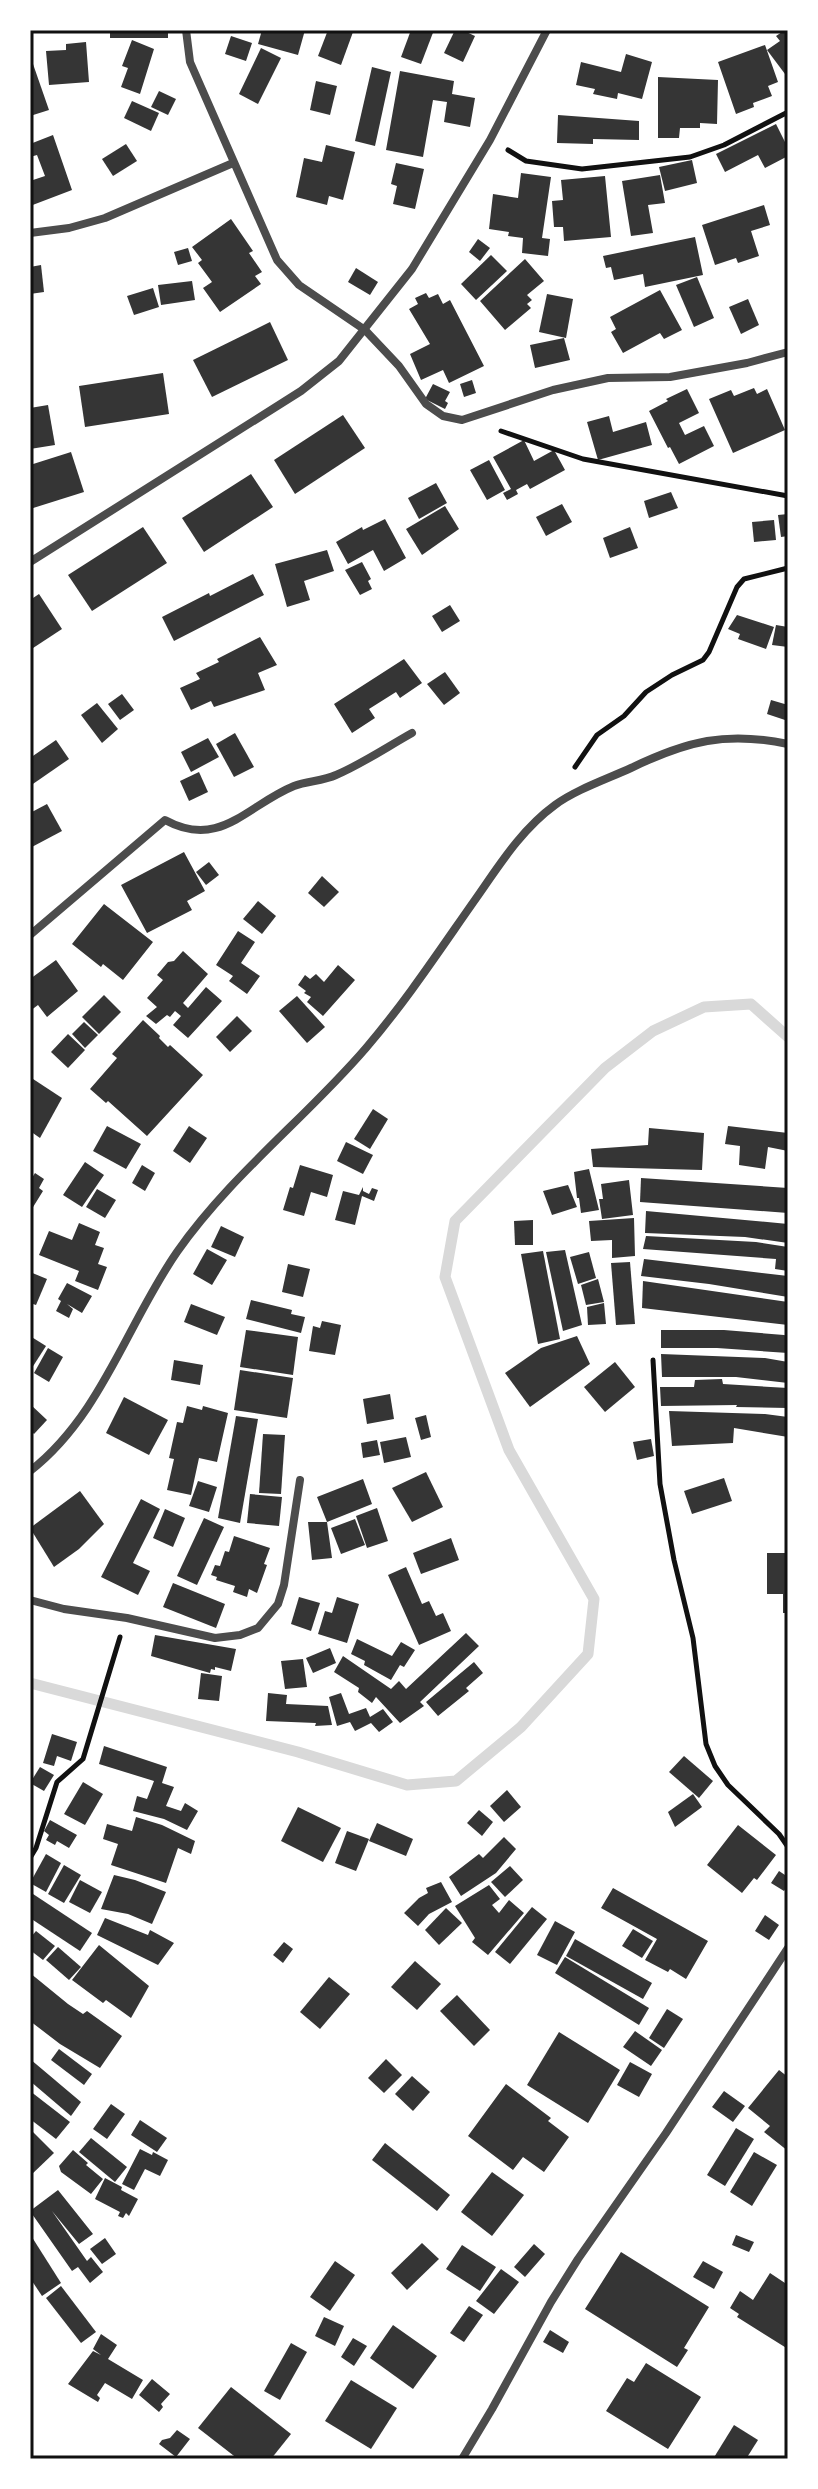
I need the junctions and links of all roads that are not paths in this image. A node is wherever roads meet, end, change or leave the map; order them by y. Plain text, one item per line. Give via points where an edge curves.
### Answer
1 (186, 30) edge
2 (547, 30) edge
3 (233, 163) junction
4 (30, 233) edge
5 (365, 330) junction
6 (788, 352) edge
7 (30, 562) edge
8 (412, 733) dead end
9 (788, 744) edge
10 (30, 935) edge
11 (30, 1471) edge
12 (300, 1480) dead end
13 (30, 1600) edge
14 (788, 1948) edge
15 (462, 2459) edge

1 - 3 street via 190,62
2 - 5 street via 490,140 412,269
3 - 4 street via 105,218
3 - 5 street via 277,260 299,285
5 - 6 street via 426,404 443,416 462,420 608,378 670,377
5 - 7 street via 339,361 301,391
8 - 10 street via 332,777 293,786 218,828 180,828 165,820
9 - 11 street via 735,737 653,757 558,802 522,835 392,1017 228,1189 186,1241 91,1401 55,1449
12 - 13 street via 284,1585 278,1604 258,1628 215,1638
14 - 15 street via 578,2259

